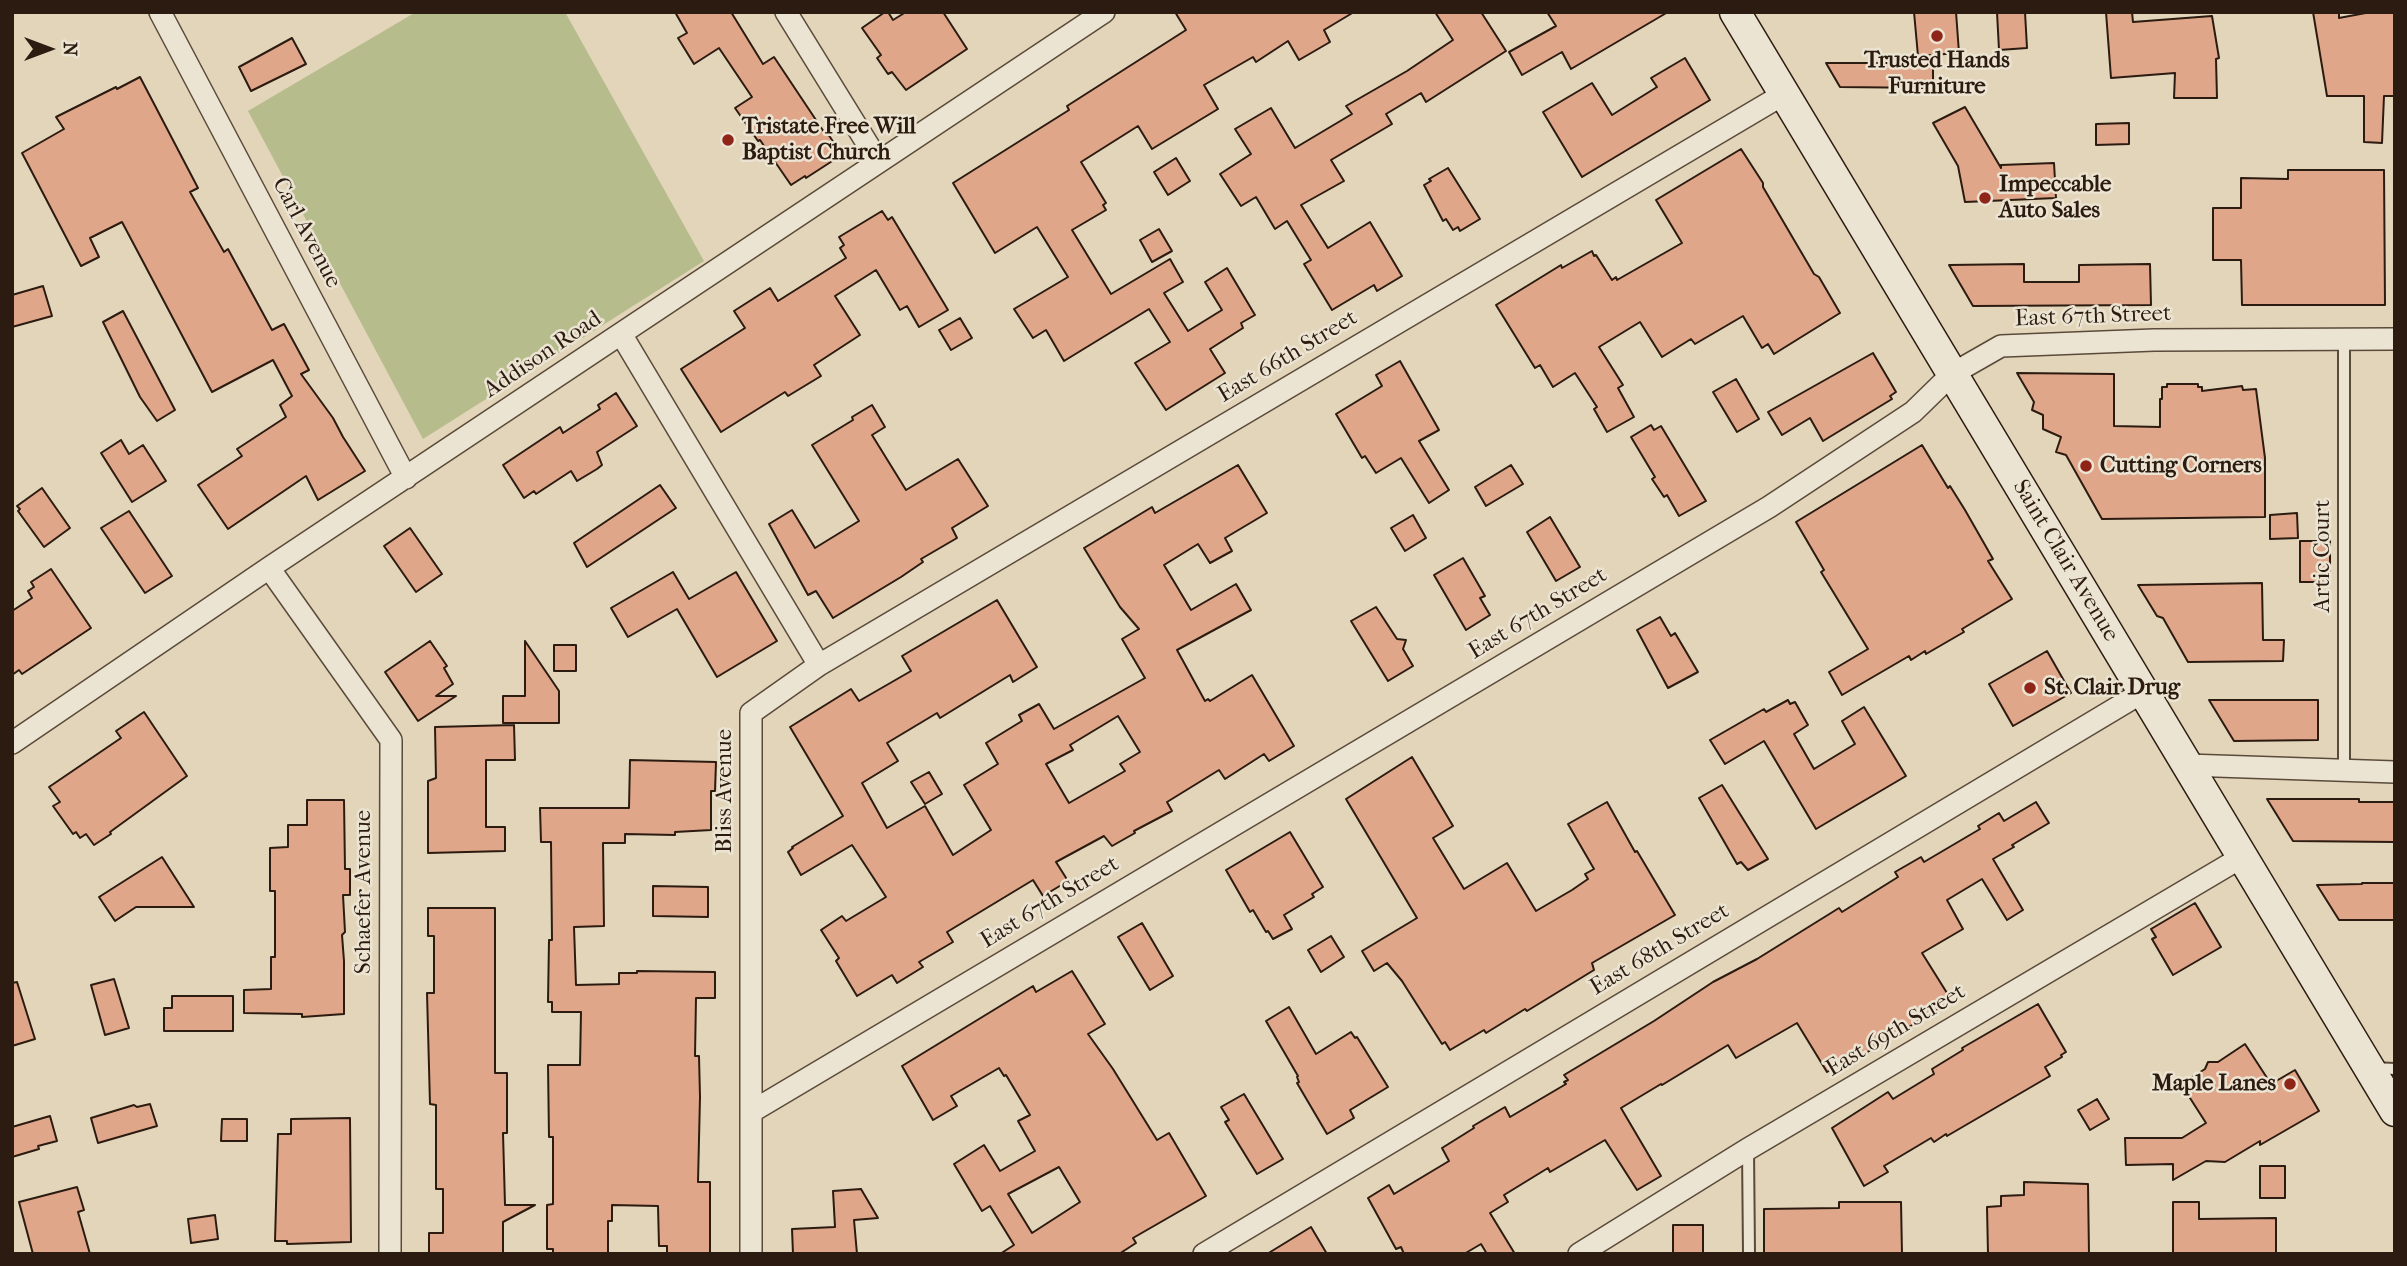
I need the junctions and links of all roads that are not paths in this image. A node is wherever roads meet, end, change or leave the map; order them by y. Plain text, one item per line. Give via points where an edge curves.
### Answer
1 (160, 12) edge
2 (786, 12) edge
3 (1104, 12) edge
4 (1735, 12) edge
5 (1784, 94) junction
6 (878, 161) junction
7 (621, 334) junction
8 (2344, 339) junction
9 (2395, 339) edge
10 (1952, 373) junction
11 (406, 478) junction
12 (269, 568) junction
13 (819, 666) junction
14 (2143, 692) junction
15 (12, 743) edge
16 (2187, 765) junction
17 (2344, 772) junction
18 (2395, 772) edge
19 (2242, 857) junction
20 (2382, 1069) edge
21 (2395, 1111) edge
22 (751, 1112) junction
23 (1748, 1150) junction
24 (390, 1254) edge
25 (751, 1254) edge
26 (1204, 1254) edge
27 (1579, 1254) edge
28 (1749, 1254) edge

1 - 11 street, Carl Avenue
2 - 6 street
3 - 6 street, Addison Road
4 - 5 main road, Saint Clair Avenue
5 - 10 main road, Saint Clair Avenue
5 - 13 street, East 66th Street
6 - 7 street, Addison Road
7 - 11 street, Addison Road
7 - 13 street
8 - 9 street, East 67th Street
8 - 10 street, East 67th Street via 2001,346
8 - 17 lane, Artic Court
10 - 14 main road, Saint Clair Avenue
10 - 22 street, East 67th Street via 1913,412 1769,507
11 - 12 street, Addison Road
12 - 15 street, Addison Road
12 - 24 street, Schaefer Avenue via 391,740
13 - 22 street, Bliss Avenue via 751,713
14 - 16 main road, Saint Clair Avenue
14 - 26 street, East 68th Street
16 - 17 street
16 - 19 main road, Saint Clair Avenue
17 - 18 street
19 - 20 main road, Saint Clair Avenue
19 - 23 street, East 69th Street
20 - 21 main road, Saint Clair Avenue
22 - 25 street, Bliss Avenue
23 - 27 street, East 69th Street
23 - 28 lane

